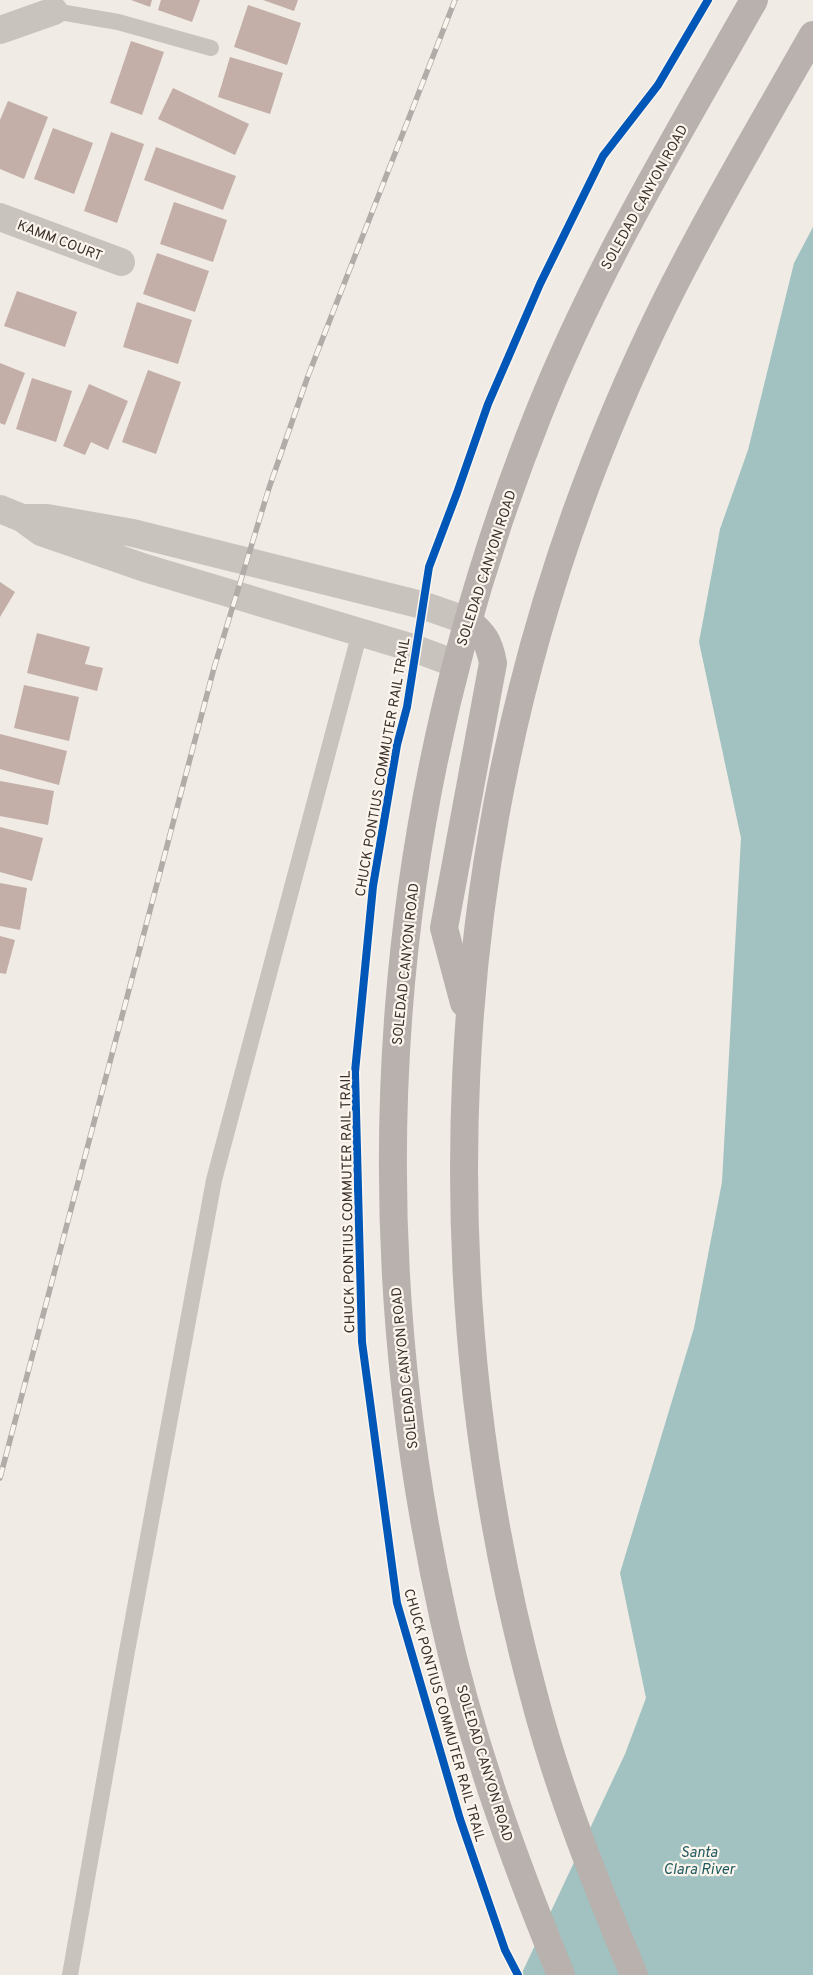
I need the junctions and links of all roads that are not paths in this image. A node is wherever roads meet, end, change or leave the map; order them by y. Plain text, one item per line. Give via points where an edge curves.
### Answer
1 (754, 0) edge
2 (54, 11) joint
3 (0, 30) edge
4 (813, 35) edge
5 (211, 48) dead end
6 (0, 217) edge
7 (121, 262) dead end
8 (11, 513) edge
9 (468, 621) junction
10 (360, 632) junction
11 (456, 664) junction
12 (468, 1019) junction
13 (70, 1975) edge
14 (561, 1975) edge
15 (634, 1975) edge

1 - 9 main road, SOLEDAD CANYON ROAD via 632,215 582,313 514,478
2 - 3 street
2 - 5 lane via 118,22
4 - 12 main road via 689,256 638,359 594,464 559,562 524,682 499,793
6 - 7 street, KAMM COURT
8 - 9 street via 133,533 422,605
8 - 10 street via 40,532 110,556
9 - 11 main road, SOLEDAD CANYON ROAD
9 - 12 main road via 489,646 493,663 444,928
10 - 11 street
10 - 13 lane via 214,1180
11 - 14 main road, SOLEDAD CANYON ROAD via 416,854 404,950 392,1143 399,1337 425,1529 443,1615 498,1811
12 - 15 main road via 463,1134 464,1248 472,1362 485,1466 534,1699 568,1808

